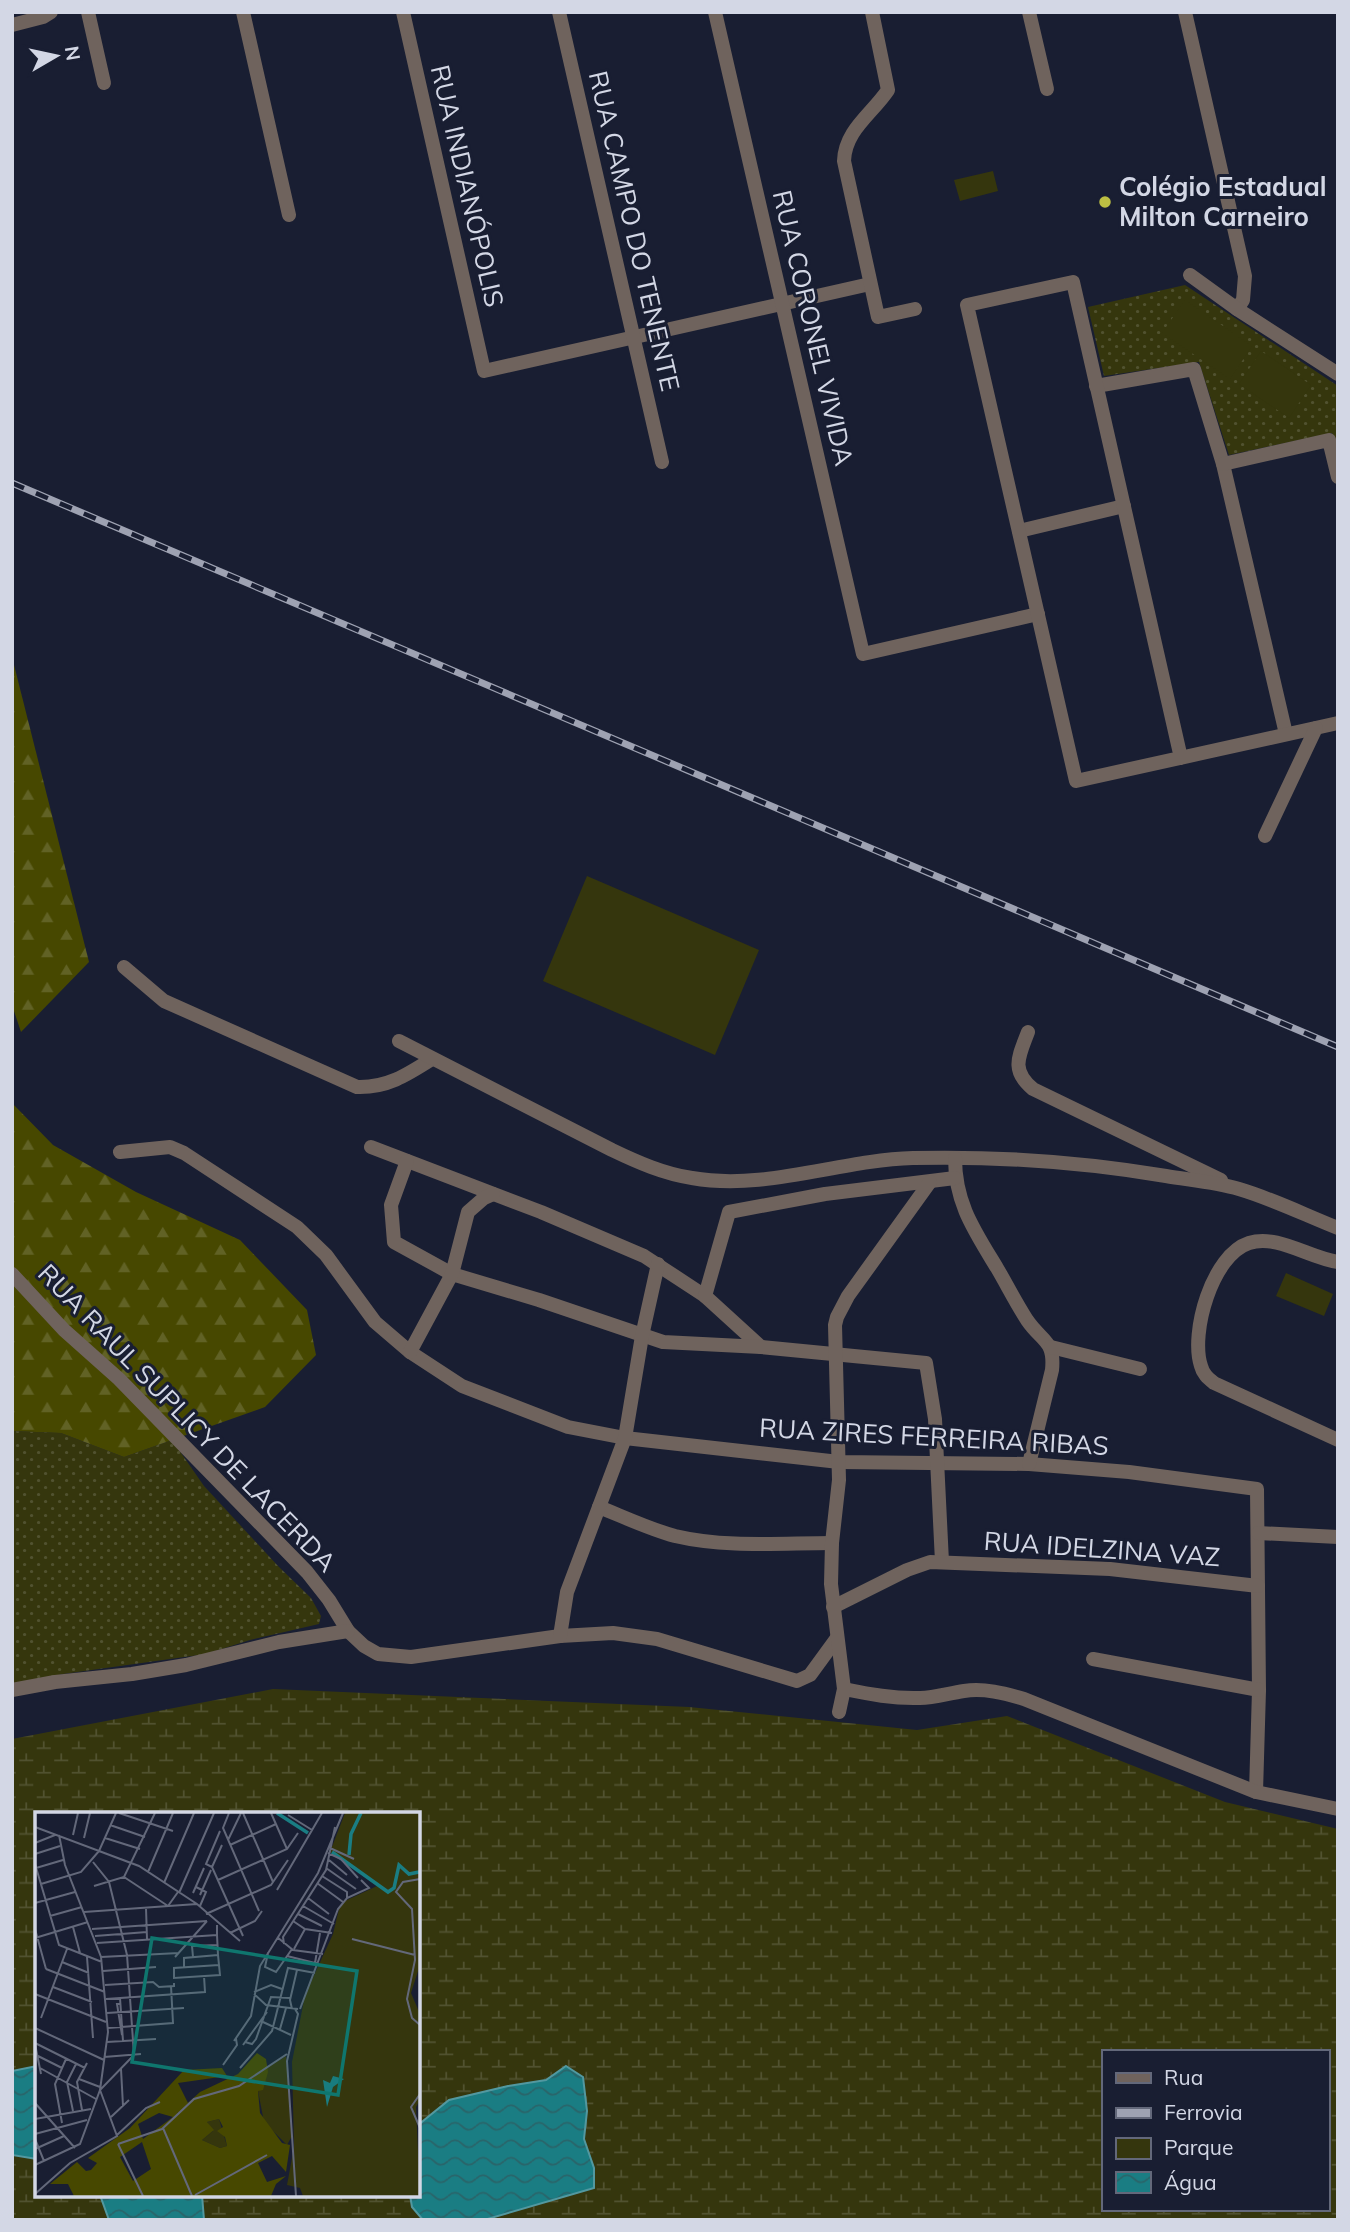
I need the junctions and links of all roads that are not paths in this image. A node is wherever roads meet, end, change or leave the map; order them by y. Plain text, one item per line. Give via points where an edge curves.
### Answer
1 (51, 12) edge
2 (88, 12) edge
3 (243, 12) edge
4 (403, 12) edge
5 (559, 12) edge
6 (715, 12) edge
7 (872, 12) edge
8 (1029, 12) edge
9 (1185, 12) edge
10 (12, 25) edge
11 (104, 83) dead end
12 (1046, 89) dead end
13 (289, 215) dead end
14 (1190, 275) dead end
15 (870, 284) junction
16 (782, 304) junction
17 (915, 309) dead end
18 (1237, 309) junction
19 (634, 338) junction
20 (1338, 374) edge
21 (1096, 386) junction
22 (662, 462) dead end
23 (1223, 464) junction
24 (1338, 477) edge
25 (1124, 506) junction
26 (1019, 531) junction
27 (1038, 614) junction
28 (1338, 723) edge
29 (1316, 728) junction
30 (1286, 734) junction
31 (1181, 758) junction
32 (1265, 836) dead end
33 (124, 967) dead end
34 (1028, 1032) dead end
35 (400, 1041) dead end
36 (432, 1059) junction
37 (371, 1147) dead end
38 (120, 1152) dead end
39 (955, 1158) junction
40 (407, 1161) junction
41 (955, 1178) junction
42 (930, 1182) junction
43 (1238, 1188) junction
44 (494, 1194) junction
45 (1338, 1228) edge
46 (1338, 1262) edge
47 (657, 1264) junction
48 (12, 1274) edge
49 (452, 1274) junction
50 (705, 1296) junction
51 (642, 1336) junction
52 (761, 1347) junction
53 (1051, 1347) junction
54 (410, 1352) junction
55 (835, 1355) junction
56 (1140, 1369) dead end
57 (625, 1438) junction
58 (1338, 1440) edge
59 (839, 1462) junction
60 (938, 1463) junction
61 (1030, 1464) junction
62 (599, 1507) junction
63 (1258, 1533) junction
64 (1338, 1537) edge
65 (832, 1543) junction
66 (942, 1562) junction
67 (1258, 1586) junction
68 (833, 1607) junction
69 (348, 1631) junction
70 (560, 1636) junction
71 (837, 1638) junction
72 (1093, 1659) dead end
73 (844, 1689) junction
74 (12, 1690) edge
75 (1259, 1690) junction
76 (839, 1712) dead end
77 (1256, 1792) junction
78 (1338, 1809) edge

1 - 10 street
2 - 11 street
3 - 13 street
4 - 19 street, RUA INDIANÓPOLIS via 484,371
5 - 19 street, RUA CAMPO DO TENENTE
6 - 16 street, RUA CORONEL VIVIDA
7 - 15 street via 888,90 856,128 844,161
8 - 12 street
9 - 18 street via 1245,276
14 - 18 street
15 - 16 street
15 - 17 street via 877,317
16 - 19 street
16 - 27 street, RUA CORONEL VIVIDA via 863,654
18 - 20 street
19 - 22 street, RUA CAMPO DO TENENTE
21 - 23 street via 1194,369
21 - 25 street
21 - 26 street via 1073,282 968,305
23 - 24 street via 1329,440
23 - 30 street
25 - 26 street
25 - 31 street
26 - 27 street
27 - 31 street via 1076,781
28 - 29 street
29 - 30 street
29 - 32 street
30 - 31 street
33 - 36 street via 164,1001 357,1087 386,1084
34 - 43 street via 1018,1066 1033,1089
35 - 36 street
36 - 39 street via 612,1150 693,1179 774,1179 884,1160
37 - 40 street
38 - 54 street, RUA ZIRES FERREIRA RIBAS via 170,1147 284,1216 326,1255 375,1322
39 - 41 street
39 - 43 street via 1083,1164
40 - 44 street
40 - 49 street via 391,1205 394,1242
41 - 42 street
41 - 53 street via 969,1221 1027,1320
42 - 50 street via 825,1194 729,1212
42 - 55 street via 842,1307 835,1325
43 - 45 street
44 - 47 street
44 - 49 street via 468,1212
46 - 58 street via 1261,1241 1235,1250 1223,1262 1208,1293 1199,1358 1205,1376 1214,1383
47 - 50 street
47 - 51 street
48 - 69 street, RUA RAUL SUPLICY DE LACERDA via 307,1572
49 - 51 street
49 - 54 street
50 - 52 street
51 - 52 street via 676,1343
51 - 57 street
52 - 55 street
53 - 56 street
53 - 61 street via 1052,1370
54 - 57 street, RUA ZIRES FERREIRA RIBAS via 462,1386 498,1402 568,1427
55 - 59 street
55 - 60 street via 926,1363
57 - 59 street, RUA ZIRES FERREIRA RIBAS
57 - 62 street
59 - 60 street, RUA ZIRES FERREIRA RIBAS
59 - 65 street
60 - 61 street, RUA ZIRES FERREIRA RIBAS
60 - 66 street
61 - 63 street, RUA ZIRES FERREIRA RIBAS via 1257,1489
62 - 65 street via 697,1540
62 - 70 street via 567,1592
63 - 64 street
63 - 67 street
65 - 68 street
66 - 67 street, RUA IDELZINA VAZ via 1110,1569
66 - 68 street, RUA IDELZINA VAZ via 907,1570
67 - 75 street
68 - 71 street
69 - 70 street via 379,1654 411,1657
69 - 74 street via 186,1665
70 - 71 street via 613,1633 657,1639 797,1681 810,1675
71 - 73 street
72 - 75 street
73 - 76 street
73 - 77 street via 905,1699 964,1691 1003,1693
75 - 77 street
77 - 78 street

